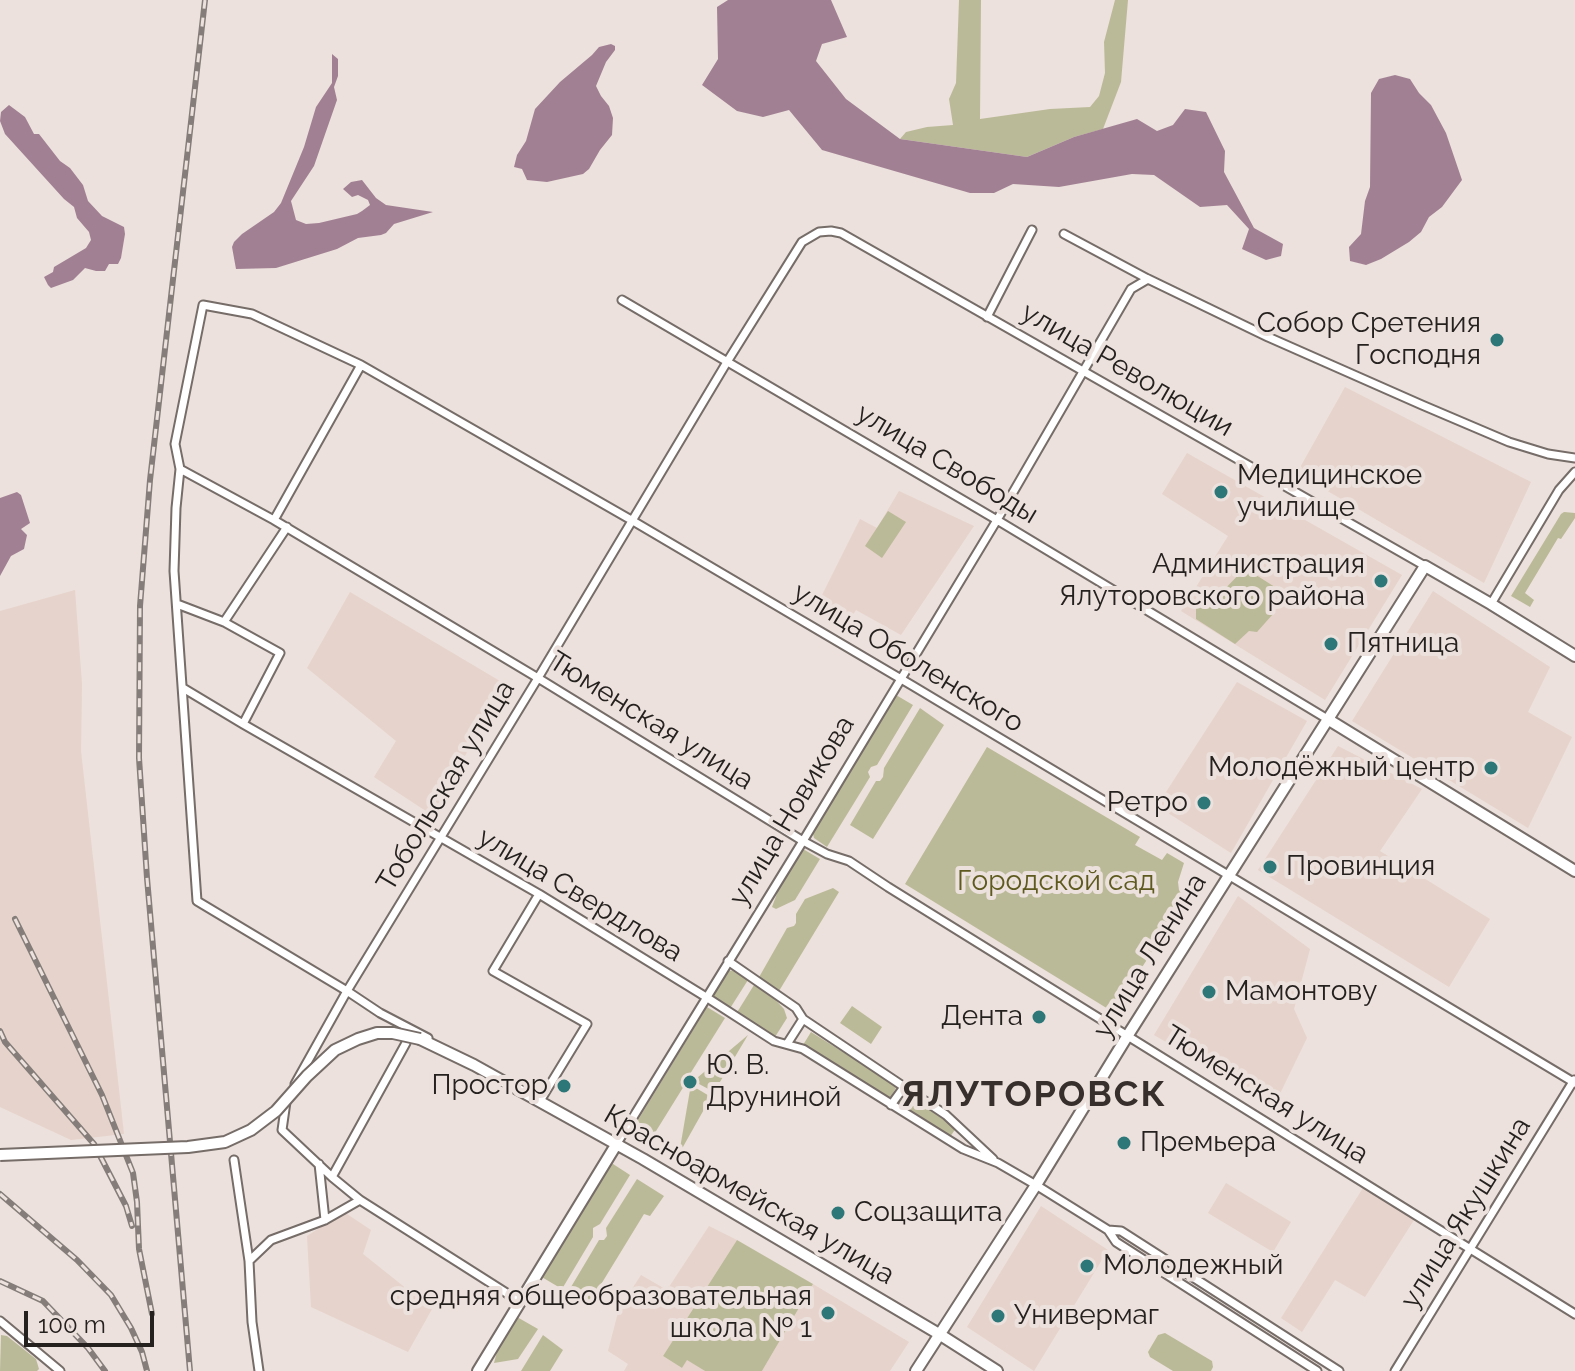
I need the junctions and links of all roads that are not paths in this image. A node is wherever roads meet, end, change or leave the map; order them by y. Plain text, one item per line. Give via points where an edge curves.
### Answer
1 (1032, 230) dead end
2 (819, 232) joint
3 (1064, 234) dead end
4 (1148, 279) junction
5 (622, 300) dead end
6 (987, 317) junction
7 (727, 362) junction
8 (361, 365) junction
9 (1083, 373) junction
10 (1575, 458) edge
11 (180, 469) junction
12 (1575, 472) edge
13 (274, 520) junction
14 (997, 520) junction
15 (633, 521) junction
16 (287, 527) junction
17 (1425, 566) junction
18 (177, 604) junction
19 (1491, 604) junction
20 (224, 622) junction
21 (1575, 656) edge
22 (538, 678) junction
23 (900, 678) junction
24 (183, 688) junction
25 (1329, 720) junction
26 (243, 724) junction
27 (440, 837) junction
28 (803, 841) junction
29 (1575, 871) edge
30 (1230, 875) junction
31 (539, 894) junction
32 (728, 961) junction
33 (347, 991) junction
34 (706, 997) junction
35 (803, 1019) junction
36 (1128, 1035) junction
37 (406, 1043) dead end
38 (787, 1044) junction
39 (474, 1065) junction
40 (1574, 1081) edge
41 (904, 1087) junction
42 (540, 1101) junction
43 (891, 1105) junction
44 (616, 1145) junction
45 (0, 1155) edge
46 (234, 1160) dead end
47 (998, 1163) junction
48 (319, 1164) junction
49 (332, 1177) junction
50 (1036, 1185) junction
51 (360, 1200) junction
52 (325, 1220) junction
53 (1108, 1230) junction
54 (1469, 1249) junction
55 (249, 1261) junction
56 (1172, 1264) junction
57 (1166, 1274) junction
58 (519, 1301) junction
59 (1236, 1304) junction
60 (1575, 1314) edge
61 (1228, 1315) junction
62 (0, 1321) edge
63 (1280, 1332) junction
64 (939, 1334) junction
65 (1273, 1343) junction
66 (60, 1371) edge
67 (259, 1371) edge
68 (478, 1371) edge
69 (916, 1371) edge
70 (997, 1371) edge
71 (1317, 1371) edge
72 (1339, 1371) edge
73 (1395, 1371) edge

1 - 6 street
2 - 6 street, улица Революции via 841,233
2 - 7 street, Тобольская улица via 802,242
3 - 4 street
4 - 9 street, улица Новикова via 1131,289
4 - 10 street via 1495,436
5 - 7 street, улица Свободы
6 - 9 street, улица Революции
7 - 14 street, улица Свободы
7 - 15 street, Тобольская улица
8 - 11 street, улица Оболенского via 252,314 203,305 175,444
8 - 13 street
8 - 15 street, улица Оболенского
9 - 14 street, улица Новикова
9 - 17 street, улица Революции
11 - 13 street, Тюменская улица
11 - 18 street
12 - 19 street
13 - 16 street, Тюменская улица
14 - 23 street, улица Новикова
14 - 25 street, улица Свободы
15 - 22 street, Тобольская улица
15 - 23 street, улица Оболенского
16 - 20 street
16 - 22 street, Тюменская улица
17 - 19 main road, улица Революции
17 - 25 main road, улица Ленина
18 - 20 street
18 - 24 street
19 - 21 main road, улица Революции
20 - 26 street via 280,653
22 - 27 street, Тобольская улица
22 - 28 street, Тюменская улица
23 - 28 street, улица Новикова
23 - 30 street, улица Оболенского
24 - 26 street, улица Свердлова
24 - 33 street, Красноармейская улица via 197,901
25 - 29 main road, улица Свободы
25 - 30 main road, улица Ленина
26 - 27 street, улица Свердлова
27 - 31 street, улица Свердлова
27 - 33 street, Тобольская улица
28 - 32 street, улица Новикова
28 - 36 street, Тюменская улица via 849,861
30 - 36 main road, улица Ленина
30 - 40 street, улица Оболенского
31 - 34 street, улица Свердлова
31 - 42 street via 493,971 587,1024
32 - 34 street, улица Новикова
32 - 35 street, улица Свердлова via 796,1008
33 - 39 street, Красноармейская улица
33 - 48 street, Тобольская улица via 286,1100 282,1130
34 - 38 street, улица Свердлова
34 - 44 street, улица Новикова
35 - 38 street
35 - 41 street, улица Свердлова
36 - 50 main road, улица Ленина
36 - 54 street, Тюменская улица
37 - 49 street
38 - 43 street, улица Свердлова
39 - 42 main road, Красноармейская улица
39 - 45 main road, Красноармейская улица, bridge via 420,1039 377,1033 335,1050 276,1111 225,1142
40 - 54 street, улица Якушкина
41 - 43 street
41 - 47 street, улица Свердлова via 946,1115
42 - 44 main road, Красноармейская улица
43 - 47 street, улица Свердлова via 963,1149
44 - 58 main road, улица Новикова
44 - 64 main road, Красноармейская улица
46 - 55 street
47 - 50 street, улица Свердлова
48 - 49 street
48 - 52 street
49 - 51 street
50 - 53 street, улица Свердлова
50 - 64 main road, улица Ленина
51 - 52 street
51 - 58 street
52 - 55 street via 271,1240
53 - 56 street, улица Свердлова via 1121,1231
53 - 57 street, улица Свердлова via 1116,1242
54 - 60 street, Тюменская улица
54 - 73 street, улица Якушкина
55 - 67 street
56 - 57 street
56 - 59 street, улица Свердлова
57 - 61 street, улица Свердлова
58 - 68 main road, улица Новикова
59 - 61 street
59 - 63 street, улица Свердлова
61 - 65 street, улица Свердлова
62 - 66 street
63 - 65 street
63 - 72 street, улица Свердлова
64 - 69 main road, улица Ленина
64 - 70 main road, Красноармейская улица
65 - 71 street, улица Свердлова

